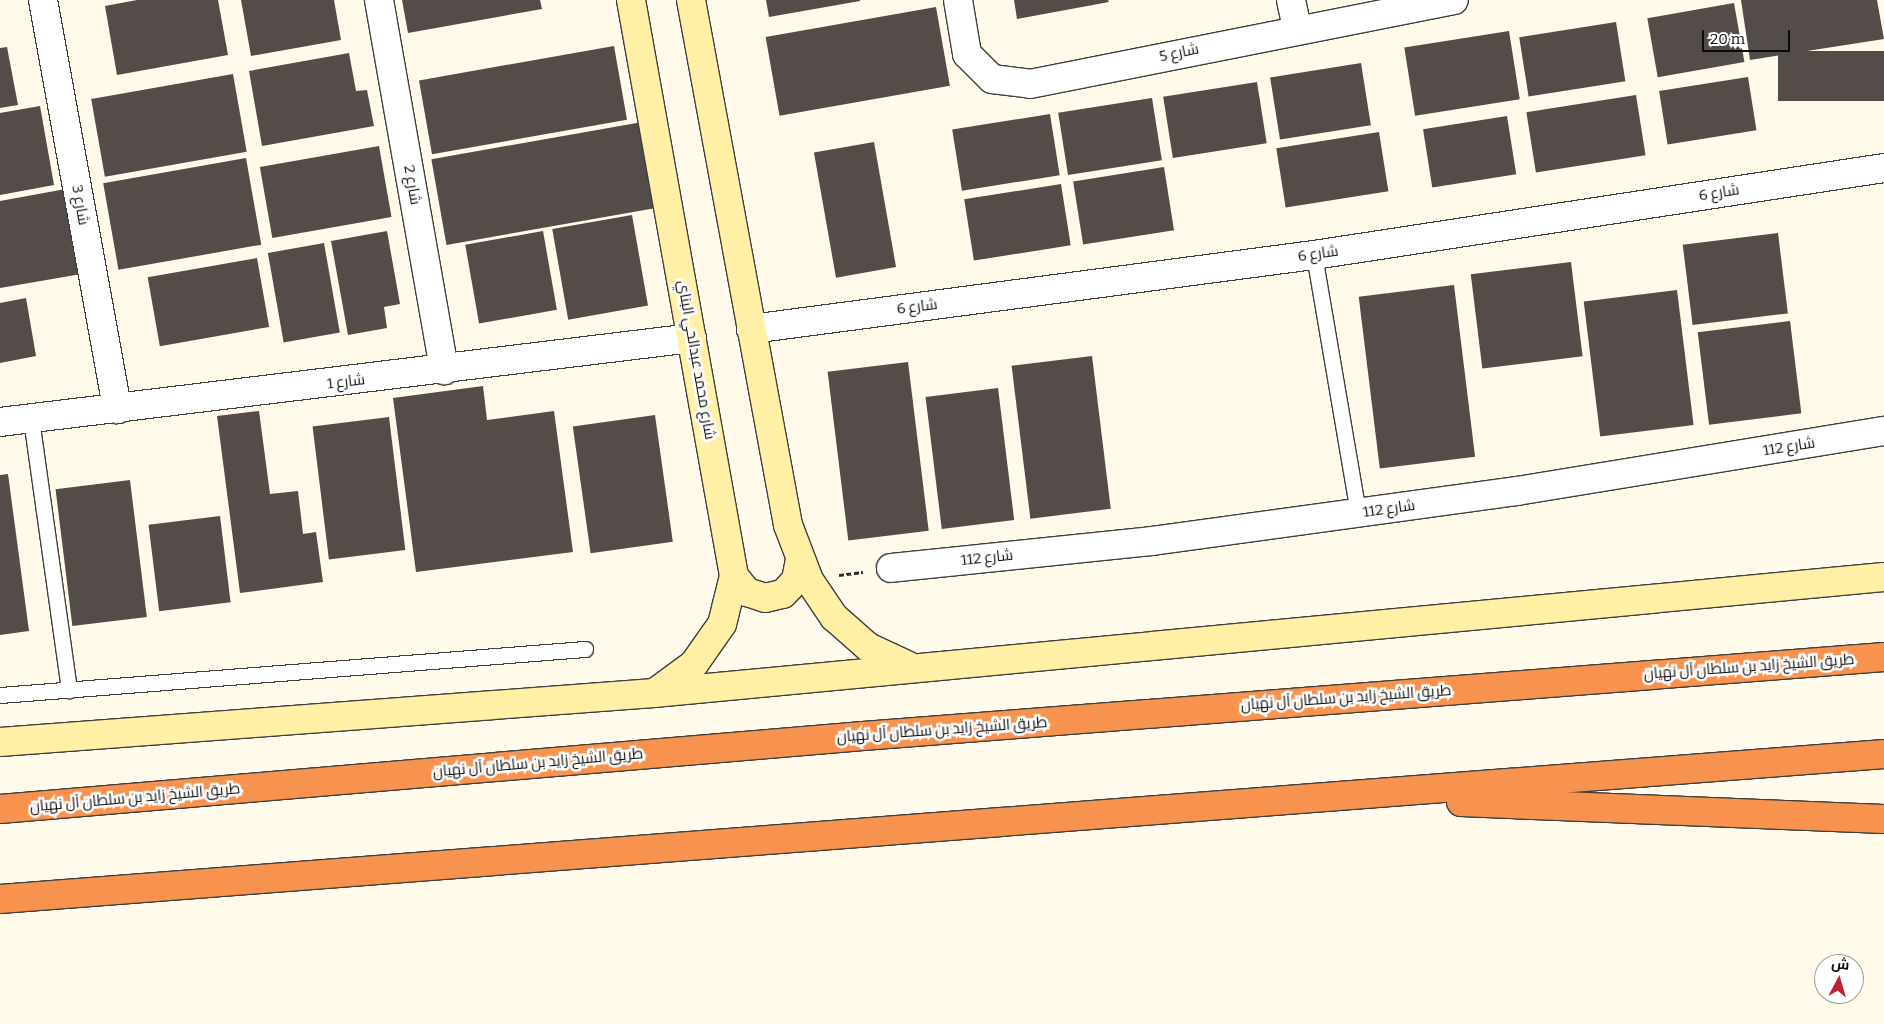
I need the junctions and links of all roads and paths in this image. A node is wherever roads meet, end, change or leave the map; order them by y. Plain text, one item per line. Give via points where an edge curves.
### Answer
1 (43, 0) edge
2 (379, 0) edge
3 (631, 0) edge
4 (691, 0) edge
5 (958, 0) edge
6 (1291, 0) edge
7 (1454, 0) edge
8 (1296, 29) junction
9 (1884, 168) edge
10 (1314, 255) junction
11 (751, 329) junction
12 (692, 338) junction
13 (444, 370) junction
14 (117, 409) junction
15 (31, 419) junction
16 (0, 422) edge
17 (1884, 431) edge
18 (1358, 513) junction
19 (891, 568) joint
20 (804, 570) junction
21 (734, 576) junction
22 (1884, 577) edge
23 (585, 649) dead end
24 (1884, 657) edge
25 (908, 666) junction
26 (69, 690) junction
27 (654, 693) junction
28 (0, 695) edge
29 (0, 742) edge
30 (1884, 754) edge
31 (1335, 798) junction
32 (0, 809) edge
33 (1884, 819) edge
34 (0, 899) edge

1 - 14 street, شارع 3
2 - 13 street, شارع 2
3 - 12 main road, شارع محمد عبدالحي البناي
4 - 11 main road
5 - 8 street, شارع 5 via 967,54 992,79 1030,84
6 - 8 street
7 - 8 street, شارع 5
9 - 10 street, شارع 6
10 - 11 street, شارع 6
10 - 18 lane
11 - 20 main road via 788,525
12 - 13 street, شارع 1
12 - 21 main road, شارع محمد عبدالحي البناي
13 - 14 street, شارع 1
14 - 15 street, شارع 1
15 - 16 street, شارع 1
15 - 26 lane
17 - 18 street, شارع 112
18 - 19 street, شارع 112 via 1152,541
19 - 20 path
20 - 21 main road via 783,594 774,596 747,592
20 - 25 main road via 834,617 868,646
21 - 27 main road, شارع محمد عبدالحي البناي via 722,624 694,664
22 - 25 main road
23 - 26 lane
24 - 32 highway, طريق الشيخ زايد بن سلطان آل نهيان via 863,736
25 - 27 main road
26 - 28 lane
27 - 29 main road
30 - 31 highway
31 - 33 highway
31 - 34 highway

